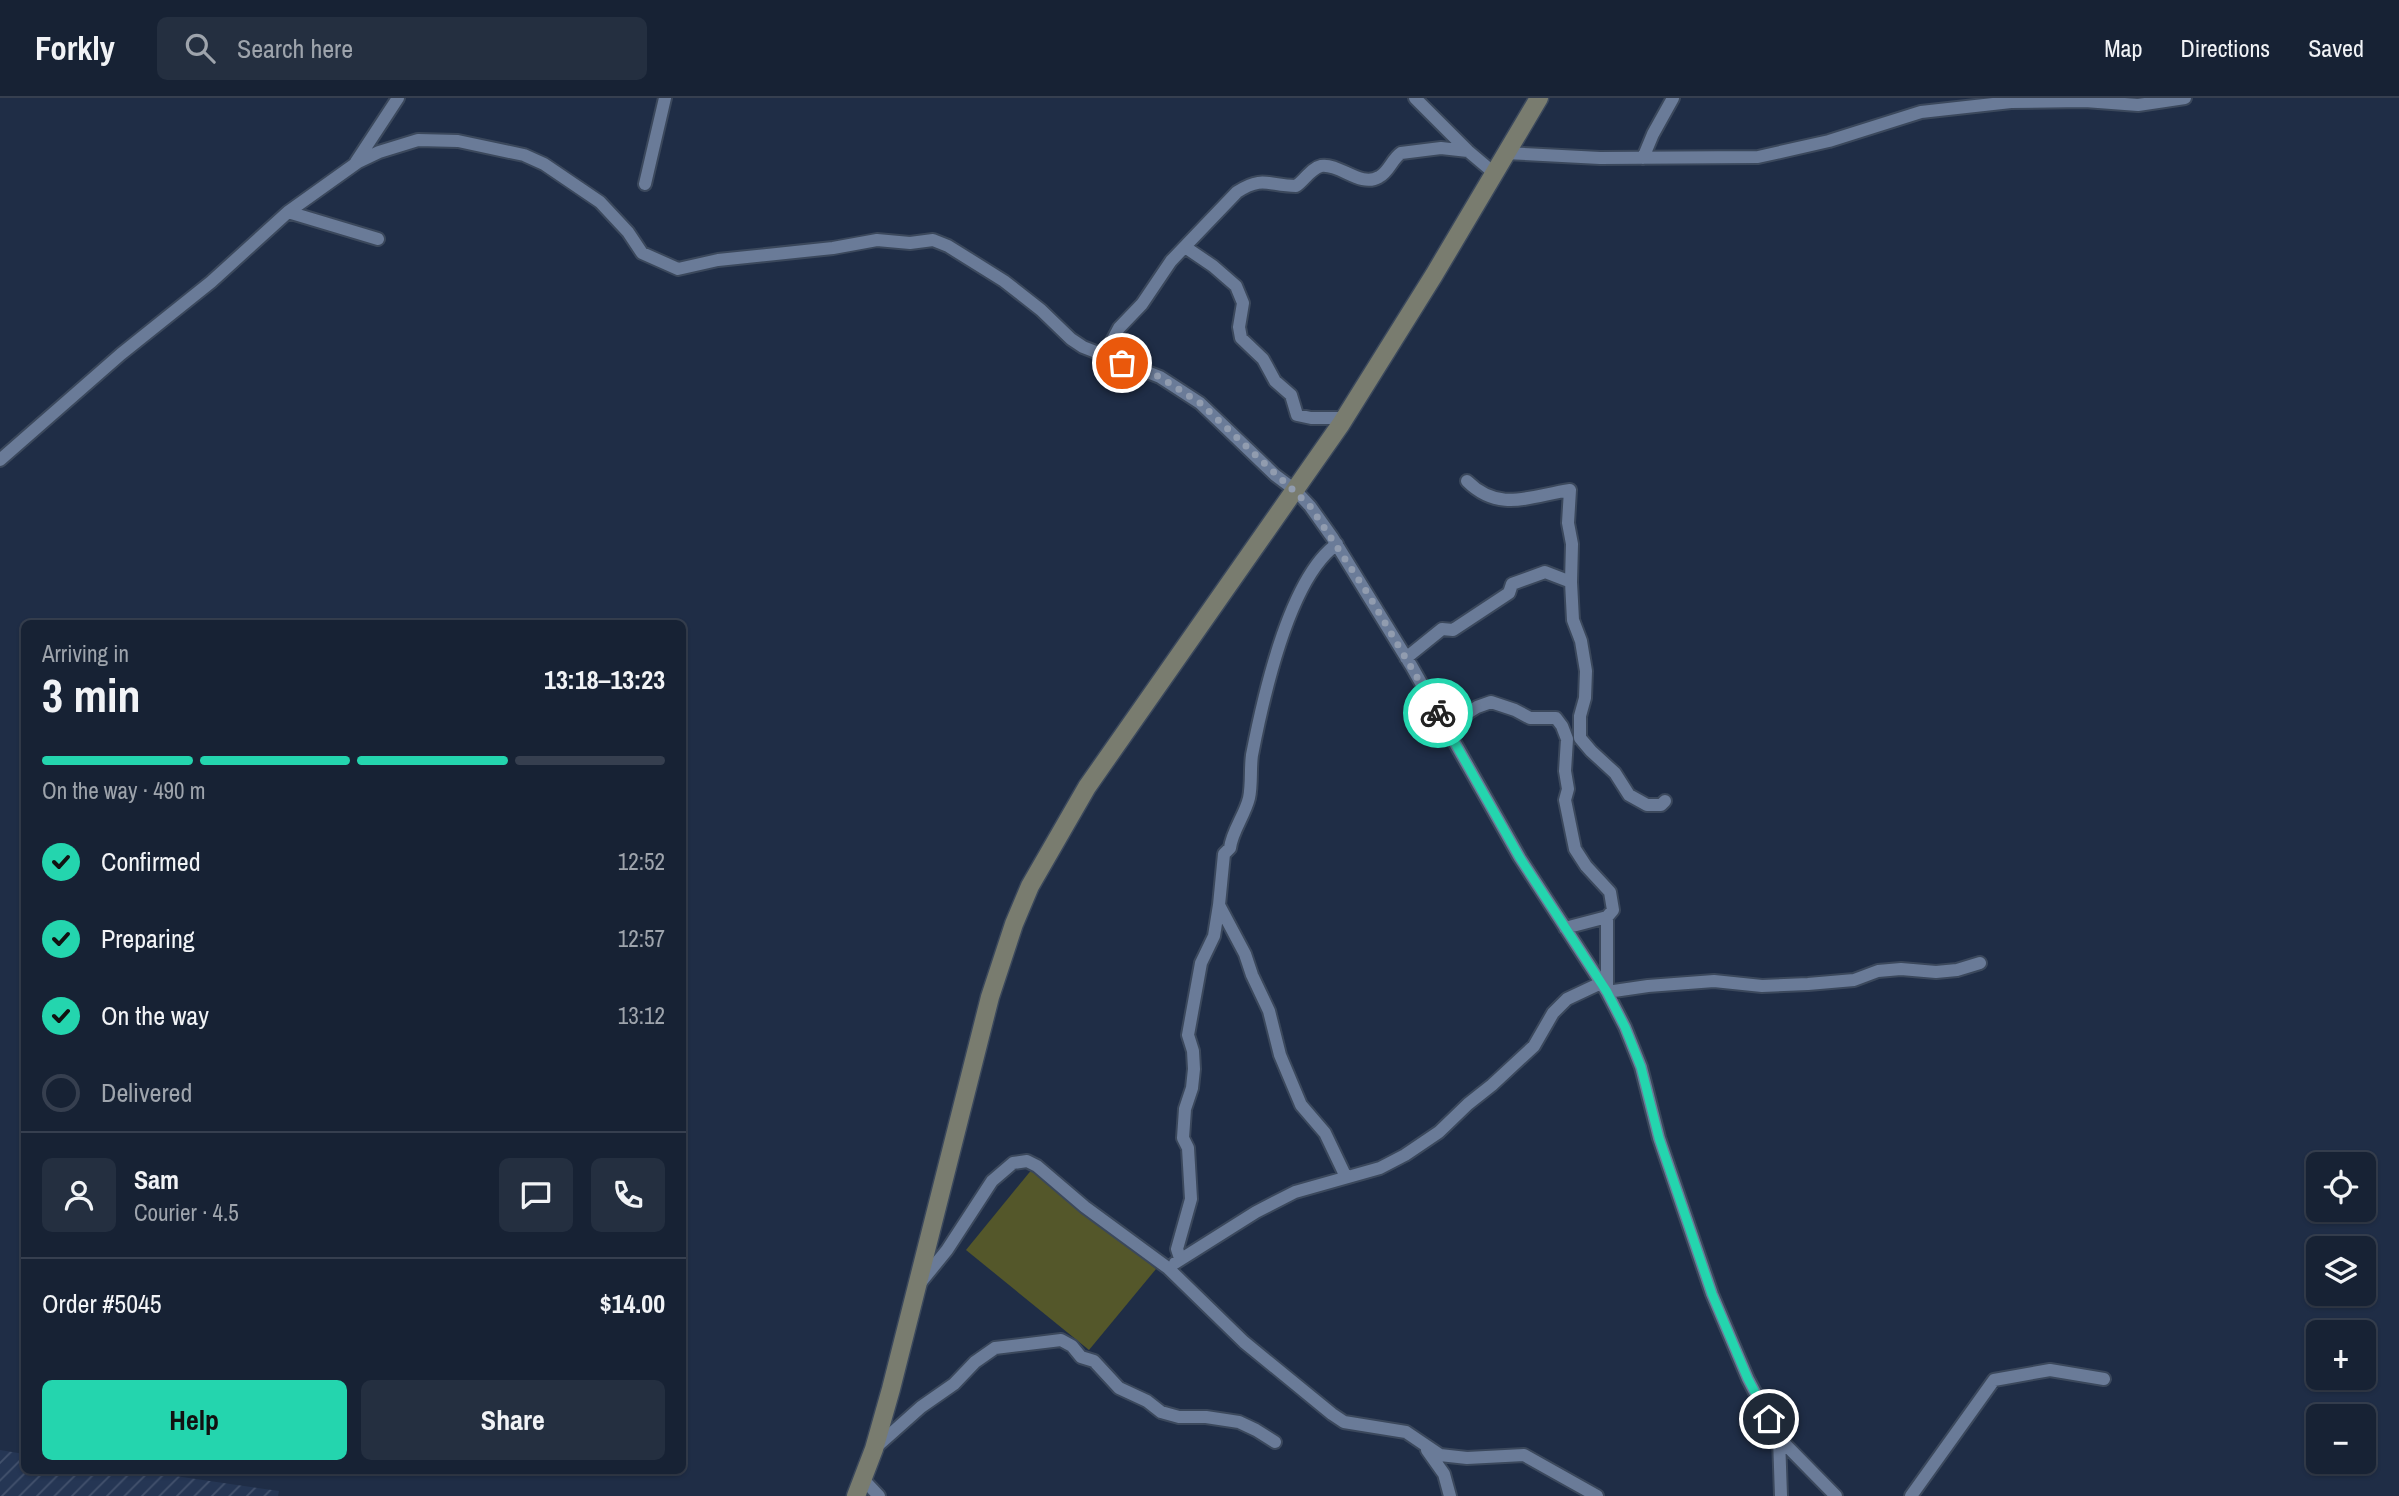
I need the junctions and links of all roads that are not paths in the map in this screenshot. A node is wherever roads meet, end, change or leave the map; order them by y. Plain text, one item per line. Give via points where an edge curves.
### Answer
1 (398, 98) edge
2 (665, 98) edge
3 (1415, 98) edge
4 (1539, 98) edge
5 (1673, 98) edge
6 (2185, 98) edge
7 (1468, 151) junction
8 (1506, 153) junction
9 (1643, 158) junction
10 (353, 165) junction
11 (1494, 173) junction
12 (645, 184) dead end
13 (288, 212) junction
14 (378, 239) dead end
15 (1185, 247) junction
16 (1114, 358) junction
17 (1344, 418) junction
18 (0, 460) edge
19 (1467, 481) dead end
20 (1294, 490) junction
21 (1337, 544) junction
22 (1571, 582) junction
23 (1406, 658) junction
24 (1446, 727) junction
25 (1665, 801) dead end
26 (1219, 905) junction
27 (1607, 917) junction
28 (1564, 928) junction
29 (1980, 963) dead end
30 (1604, 988) junction
31 (1346, 1177) junction
32 (1180, 1258) junction
33 (1168, 1268) junction
34 (916, 1288) junction
35 (2105, 1379) dead end
36 (1779, 1438) junction
37 (1275, 1442) dead end
38 (1426, 1447) junction
39 (874, 1449) junction
40 (862, 1478) junction
41 (856, 1496) edge
42 (879, 1496) edge
43 (1450, 1496) edge
44 (1597, 1496) edge
45 (1781, 1496) edge
46 (1836, 1496) edge
47 (1911, 1496) edge

1 - 10 street
2 - 12 street
3 - 7 street
4 - 8 main road
5 - 9 street
6 - 9 street via 2138,105 1998,103 1921,113 1758,157
7 - 11 street
7 - 15 street via 1441,148 1401,153 1372,179 1325,166 1296,186 1252,183 1237,192
8 - 9 street
8 - 11 main road
10 - 13 street
10 - 16 street via 418,140 458,141 524,155 600,202 642,253 678,269 877,240 933,240 1004,281 1077,343
11 - 17 main road
13 - 14 street
13 - 18 street
15 - 16 street via 1119,328 1110,345
15 - 17 street via 1236,286 1243,303 1241,338 1292,395 1297,415
16 - 20 street via 1160,377 1200,403
17 - 20 main road
19 - 22 street via 1497,501 1570,489
20 - 21 street
20 - 34 main road via 1087,787 1030,887 990,997
21 - 23 street
21 - 26 street via 1327,550 1309,576 1284,628 1252,758 1250,797 1224,854
22 - 23 street via 1545,572 1512,584 1509,593 1453,630 1442,629
22 - 25 street via 1573,620 1586,671 1580,738 1615,773 1629,795 1647,805
23 - 24 street
24 - 27 street via 1491,702 1530,718 1556,718 1567,739 1564,800 1575,849 1610,892 1613,910
24 - 28 street
26 - 31 street via 1269,1011 1280,1055 1301,1105 1325,1133
26 - 32 street via 1214,936 1201,963 1188,1035 1194,1069 1183,1138 1188,1149 1191,1199 1177,1249
27 - 28 street
27 - 30 street
28 - 30 street
29 - 30 street via 1936,972 1878,971 1854,980 1808,984 1714,981
30 - 31 street via 1567,999 1534,1046 1439,1132 1405,1156
30 - 36 street via 1641,1067 1659,1138 1712,1294
31 - 32 street via 1295,1192
32 - 33 street
33 - 34 street via 1037,1166 1020,1160 985,1189 947,1250
33 - 38 street via 1244,1342 1332,1415 1344,1422 1406,1432
34 - 39 main road
35 - 47 street via 2050,1370 1994,1380
36 - 45 street
36 - 46 street
37 - 39 street via 1239,1422 1161,1412 1119,1388 1094,1361 1081,1357 1061,1340 995,1348
38 - 43 street via 1444,1474
38 - 44 street via 1452,1457 1524,1455
39 - 40 main road
40 - 41 main road
40 - 42 street

